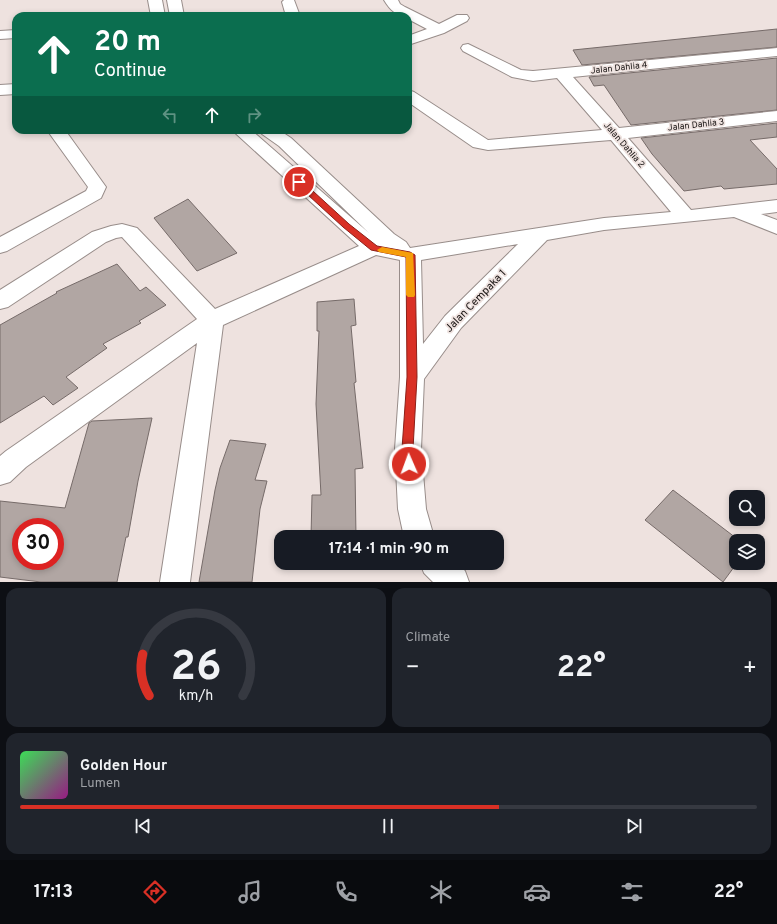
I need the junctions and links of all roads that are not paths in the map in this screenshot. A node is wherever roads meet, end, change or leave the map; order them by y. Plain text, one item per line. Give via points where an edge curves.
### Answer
1 (155, 0) edge
2 (174, 0) edge
3 (391, 0) edge
4 (289, 2) dead end
5 (157, 12) edge
6 (177, 12) edge
7 (292, 12) edge
8 (404, 12) edge
9 (412, 16) edge
10 (462, 18) dead end
11 (439, 30) junction
12 (12, 34) edge
13 (0, 35) edge
14 (412, 40) edge
15 (468, 48) dead end
16 (777, 52) edge
17 (561, 73) junction
18 (12, 89) edge
19 (0, 90) edge
20 (412, 98) edge
21 (777, 116) edge
22 (59, 134) edge
23 (246, 134) edge
24 (273, 134) edge
25 (615, 134) junction
26 (284, 142) junction
27 (264, 150) junction
28 (777, 206) edge
29 (737, 211) junction
30 (686, 217) junction
31 (777, 228) edge
32 (540, 235) junction
33 (381, 244) junction
34 (0, 246) edge
35 (410, 255) junction
36 (0, 300) edge
37 (212, 320) junction
38 (412, 377) junction
39 (0, 473) edge
40 (417, 530) edge
41 (442, 570) edge
42 (175, 582) edge
43 (454, 582) edge

1 - 5 street
2 - 6 street
3 - 8 street
4 - 7 street
9 - 11 street
10 - 11 street
11 - 14 street
12 - 13 street
15 - 17 street, Jalan Dahlia 4 via 523,75
16 - 17 street, Jalan Dahlia 4
17 - 25 street, Jalan Dahlia 2
18 - 19 street
20 - 25 street, Jalan Dahlia 3 via 479,143 488,145
21 - 25 street, Jalan Dahlia 3
22 - 34 street via 93,180 97,187 94,194
23 - 27 street
24 - 26 street
25 - 30 street, Jalan Dahlia 2
26 - 27 street
26 - 33 street
27 - 33 street via 346,225
28 - 29 street
29 - 30 street
29 - 31 street
30 - 32 street via 604,224
32 - 35 street
32 - 38 street, Jalan Cempaka 1 via 454,322
33 - 35 street
33 - 37 street
35 - 38 street
36 - 37 street via 99,236 125,231 130,233
37 - 39 street
37 - 42 street
38 - 40 street via 408,449 412,509
41 - 43 street

